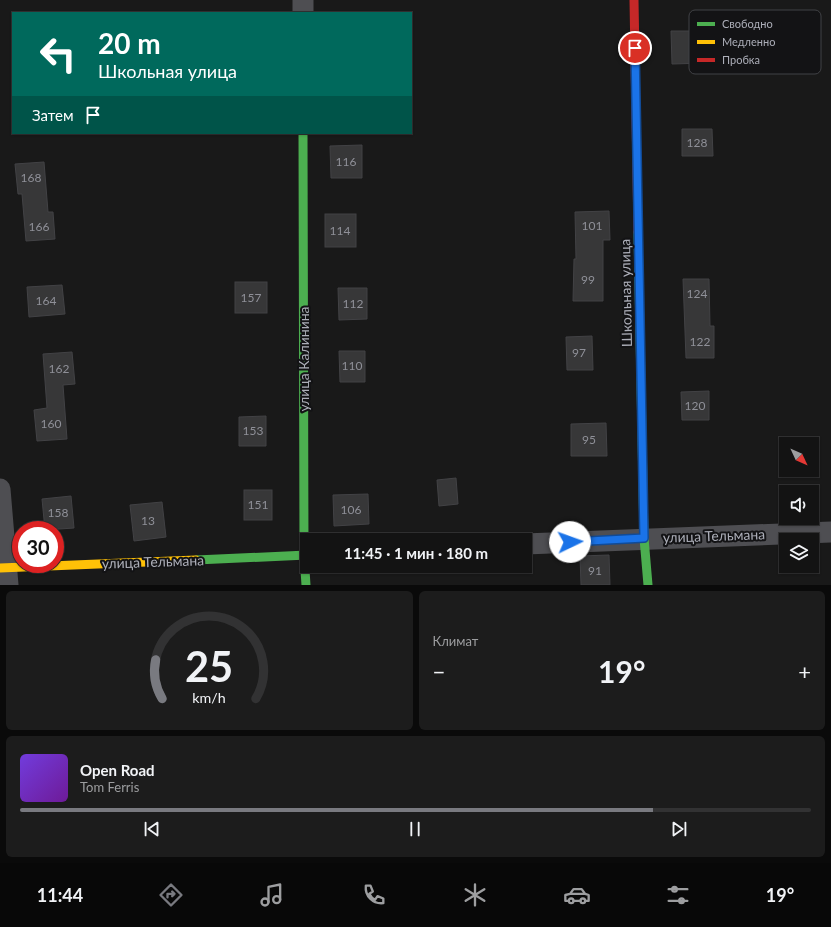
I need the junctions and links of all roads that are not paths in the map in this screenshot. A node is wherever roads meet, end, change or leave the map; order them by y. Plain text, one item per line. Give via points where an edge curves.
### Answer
1 (303, 0) edge
2 (634, 0) edge
3 (303, 12) edge
4 (303, 134) edge
5 (0, 489) edge
6 (831, 532) edge
7 (306, 533) edge
8 (644, 538) junction
9 (532, 544) edge
10 (300, 555) edge
11 (306, 573) edge
12 (5, 574) edge
13 (306, 585) edge
14 (648, 585) edge

1 - 3 street
2 - 8 street, Школьная улица
4 - 7 street, улица Калинина
5 - 12 street
6 - 8 street, улица Тельмана
8 - 9 street, улица Тельмана
8 - 14 street, Школьная улица
10 - 12 street, улица Тельмана
11 - 13 street, улица Калинина

